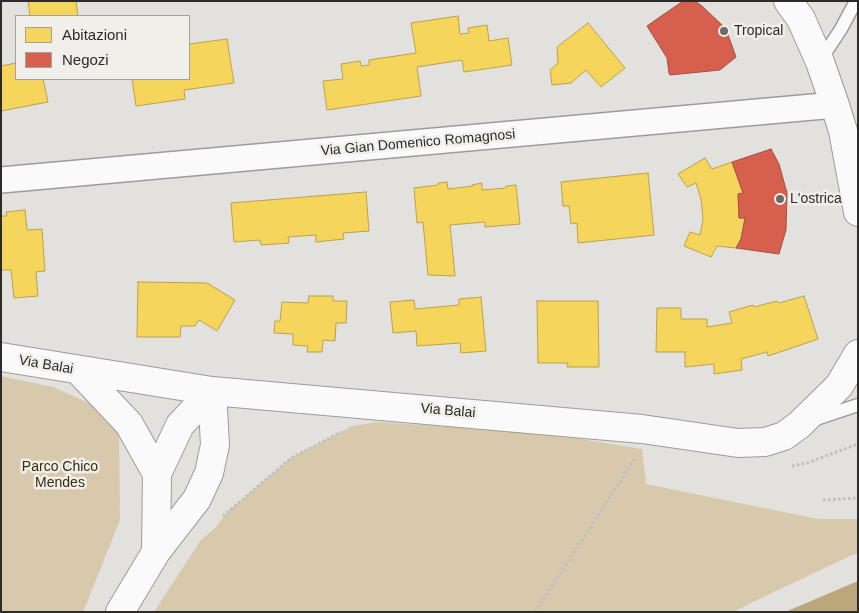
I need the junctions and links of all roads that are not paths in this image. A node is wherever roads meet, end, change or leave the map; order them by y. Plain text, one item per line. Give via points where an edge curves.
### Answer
1 (788, 1) edge
2 (856, 1) edge
3 (820, 62) junction
4 (845, 122) edge
5 (1, 180) edge
6 (858, 212) edge
7 (858, 354) edge
8 (1, 357) edge
9 (79, 371) junction
10 (212, 391) junction
11 (858, 405) edge
12 (799, 425) junction
13 (157, 474) junction
14 (156, 552) junction
15 (120, 612) edge

1 - 3 street via 801,19
2 - 3 lane
3 - 4 street
4 - 5 street, Via Gian Domenico Romagnosi
4 - 6 street
7 - 12 street, Via Balai via 839,386
8 - 9 street, Via Balai
9 - 10 street, Via Balai
9 - 13 street via 129,424
10 - 12 street, Via Balai via 642,429 738,443 765,442 784,436
10 - 13 street via 180,425
10 - 14 street via 215,445 209,473 197,499
11 - 12 lane
13 - 14 street
14 - 15 street

